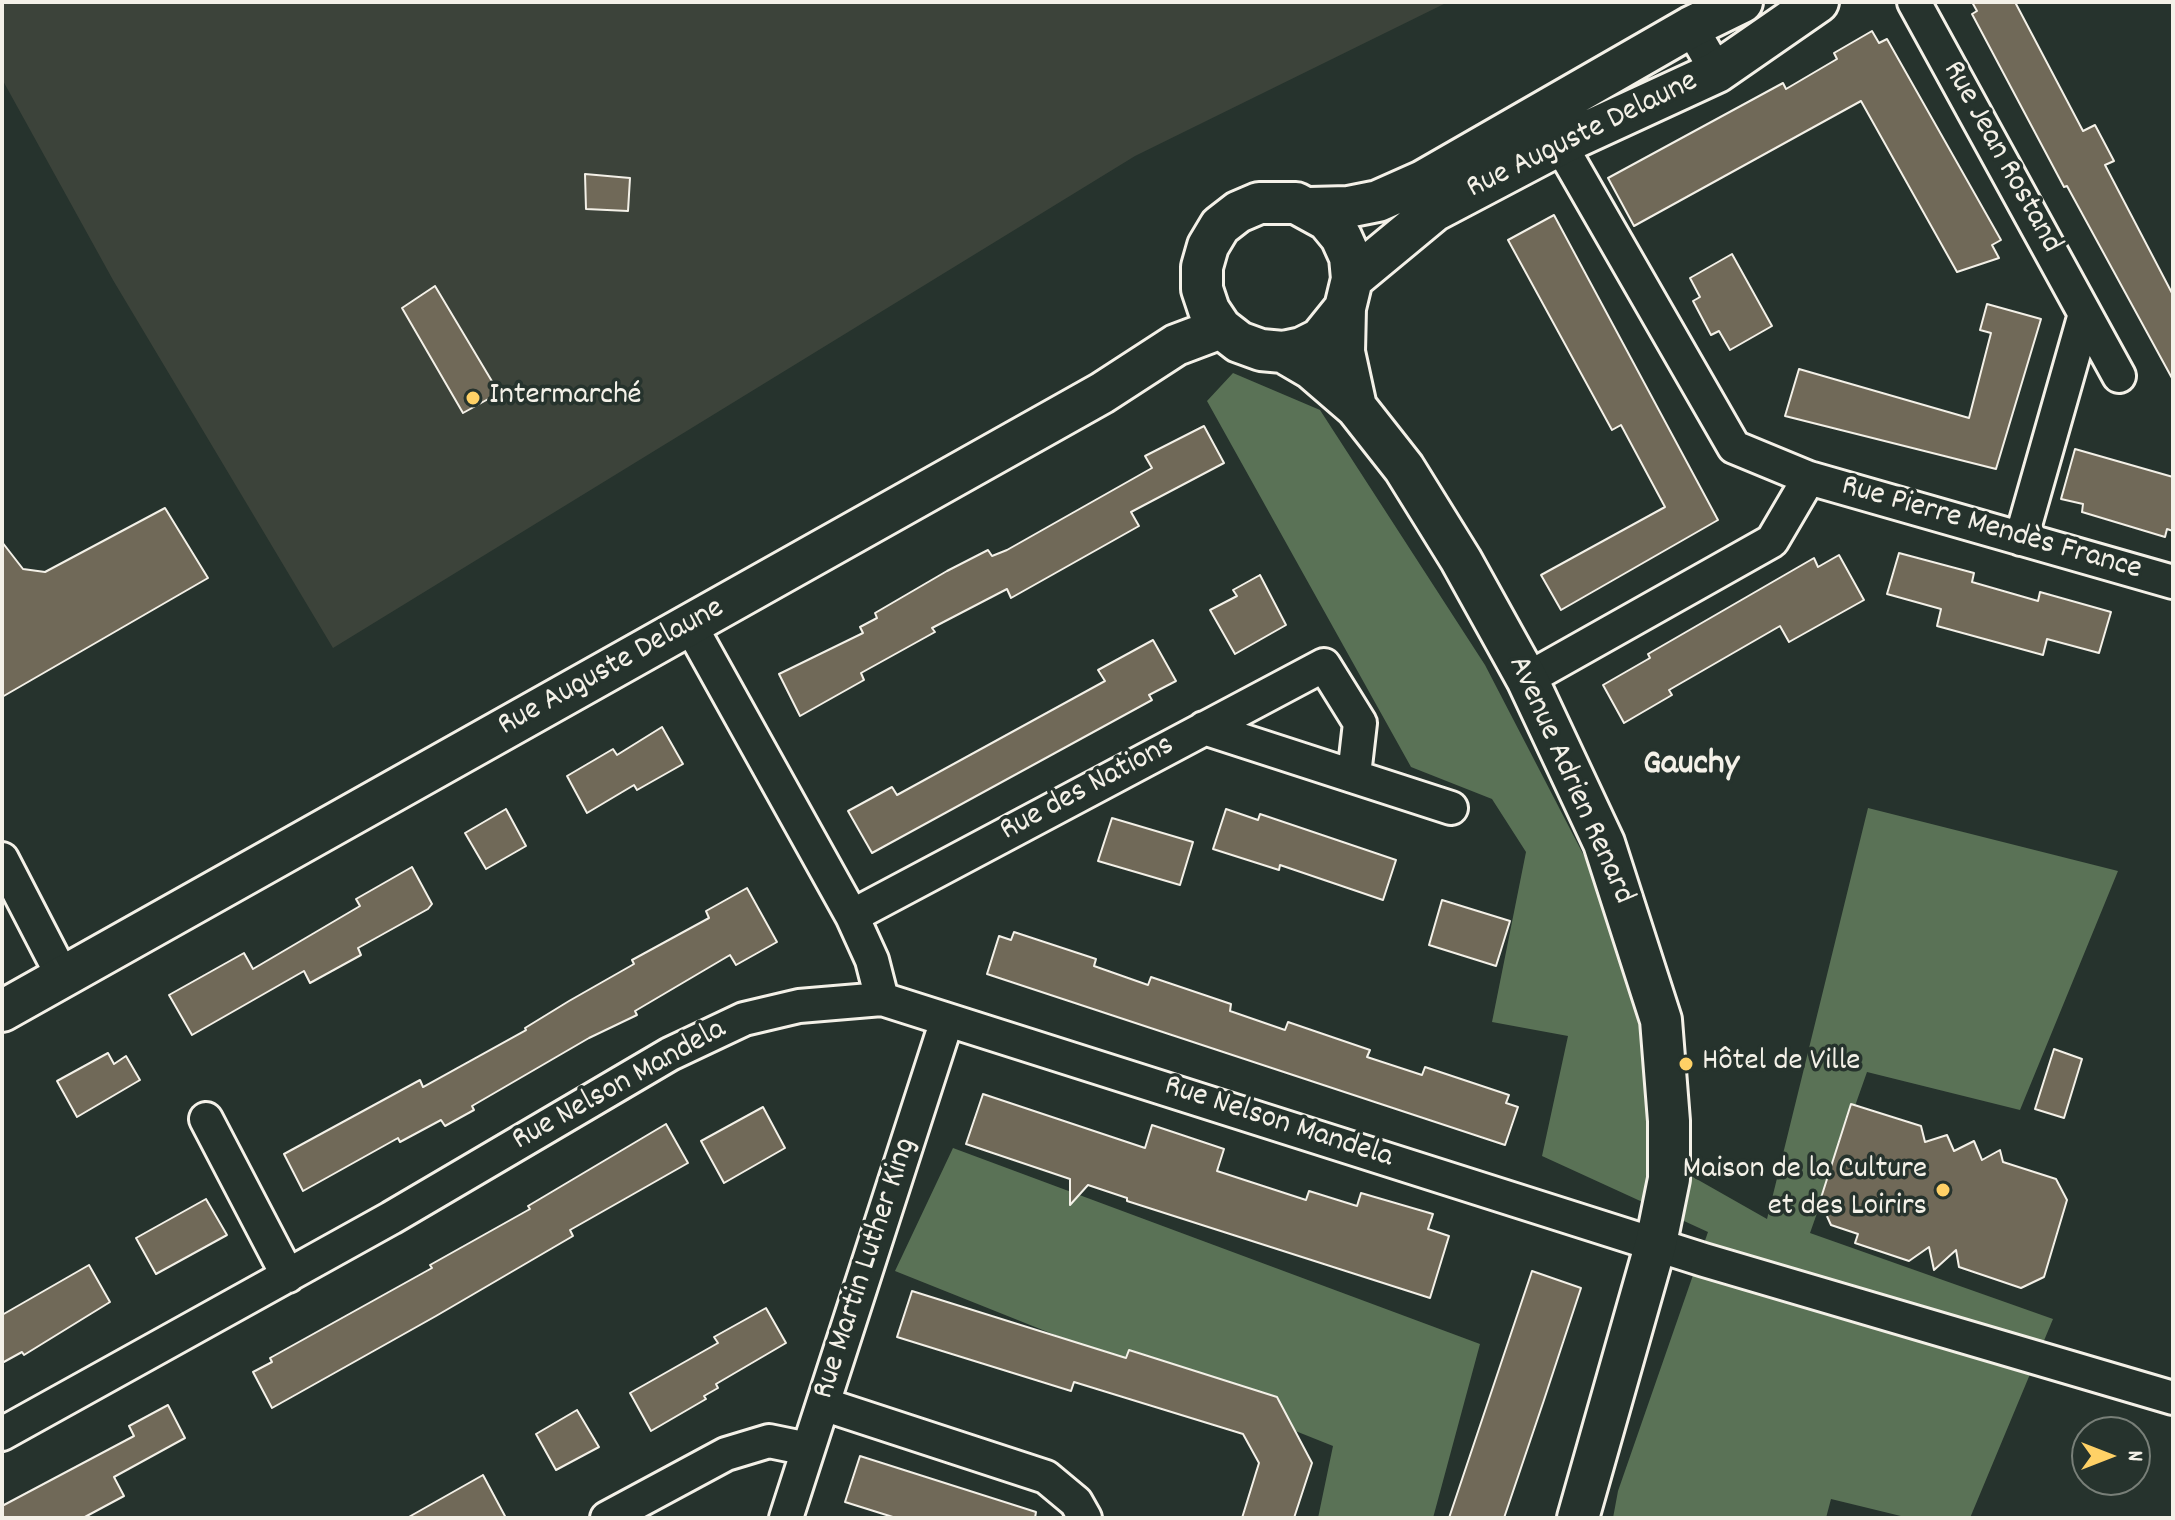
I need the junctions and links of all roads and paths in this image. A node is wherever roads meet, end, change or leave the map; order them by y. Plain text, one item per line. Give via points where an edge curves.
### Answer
1 (1742, 2) edge
2 (1818, 2) edge
3 (1914, 2) edge
4 (1691, 27) junction
5 (1717, 72) junction
6 (1554, 128) junction
7 (1310, 208) junction
8 (1349, 294) junction
9 (2085, 314) junction
10 (1221, 328) junction
11 (1283, 352) junction
12 (2119, 376) dead end
13 (1356, 407) junction
14 (1809, 478) junction
15 (2021, 539) junction
16 (2173, 582) edge
17 (690, 625) junction
18 (1527, 679) junction
19 (1204, 728) junction
20 (1354, 775) junction
21 (1451, 808) dead end
22 (2, 859) edge
23 (852, 916) junction
24 (63, 977) junction
25 (882, 999) junction
26 (2, 1011) edge
27 (947, 1020) junction
28 (206, 1119) dead end
29 (1656, 1243) junction
30 (288, 1276) junction
31 (2173, 1398) edge
32 (823, 1404) junction
33 (2, 1434) edge
34 (808, 1449) junction
35 (607, 1518) edge
36 (786, 1518) edge
37 (1085, 1518) edge
38 (1578, 1518) edge

1 - 4 street, Rue Auguste Delaune
2 - 5 street, Rue Auguste Delaune
3 - 9 street, Rue Jean Rostand
4 - 5 street
4 - 6 street, Rue Auguste Delaune
5 - 6 street, Rue Auguste Delaune
6 - 7 street, Rue Auguste Delaune via 1378,201
6 - 8 street, Rue Auguste Delaune via 1434,211
6 - 14 street, Rue Pierre Mendès France via 1734,447
7 - 8 street via 1341,237 1350,257
7 - 10 street via 1282,201 1259,203 1220,226 1208,246 1202,289
8 - 11 street via 1320,339
8 - 13 street, Avenue Adrien Renard via 1347,374
9 - 12 street, Rue Jean Rostand
9 - 15 street
10 - 11 street via 1239,342
10 - 17 street, Rue Auguste Delaune via 1176,345 1102,393
11 - 13 street, Avenue Adrien Renard
13 - 18 street, Avenue Adrien Renard via 1404,468
14 - 15 street, Rue Pierre Mendès France
14 - 18 street, Rue Pierre Mendès France via 1772,541
15 - 16 street, Rue Pierre Mendès France
17 - 23 street
17 - 24 street, Rue Auguste Delaune
18 - 29 street, Avenue Adrien Renard via 1604,843 1661,1020 1669,1179
19 - 20 street
19 - 20 street, Rue des Nations via 1324,665 1360,723
19 - 23 street, Rue des Nations
20 - 21 street
22 - 24 street
23 - 25 street
24 - 26 street, Rue Auguste Delaune
25 - 27 street, Rue Nelson Mandela
25 - 30 street, Rue Nelson Mandela via 799,1006 744,1019 682,1048
27 - 29 street, Rue Nelson Mandela
27 - 32 street, Rue Martin Luther King
28 - 30 street
29 - 31 street, Rue Nelson Mandela
29 - 38 street, Avenue Adrien Renard
30 - 33 street, Rue Nelson Mandela
32 - 34 street, Rue Martin Luther King
32 - 37 street via 1046,1477 1076,1502
34 - 35 street via 769,1441 726,1454
34 - 36 street, Rue Martin Luther King

